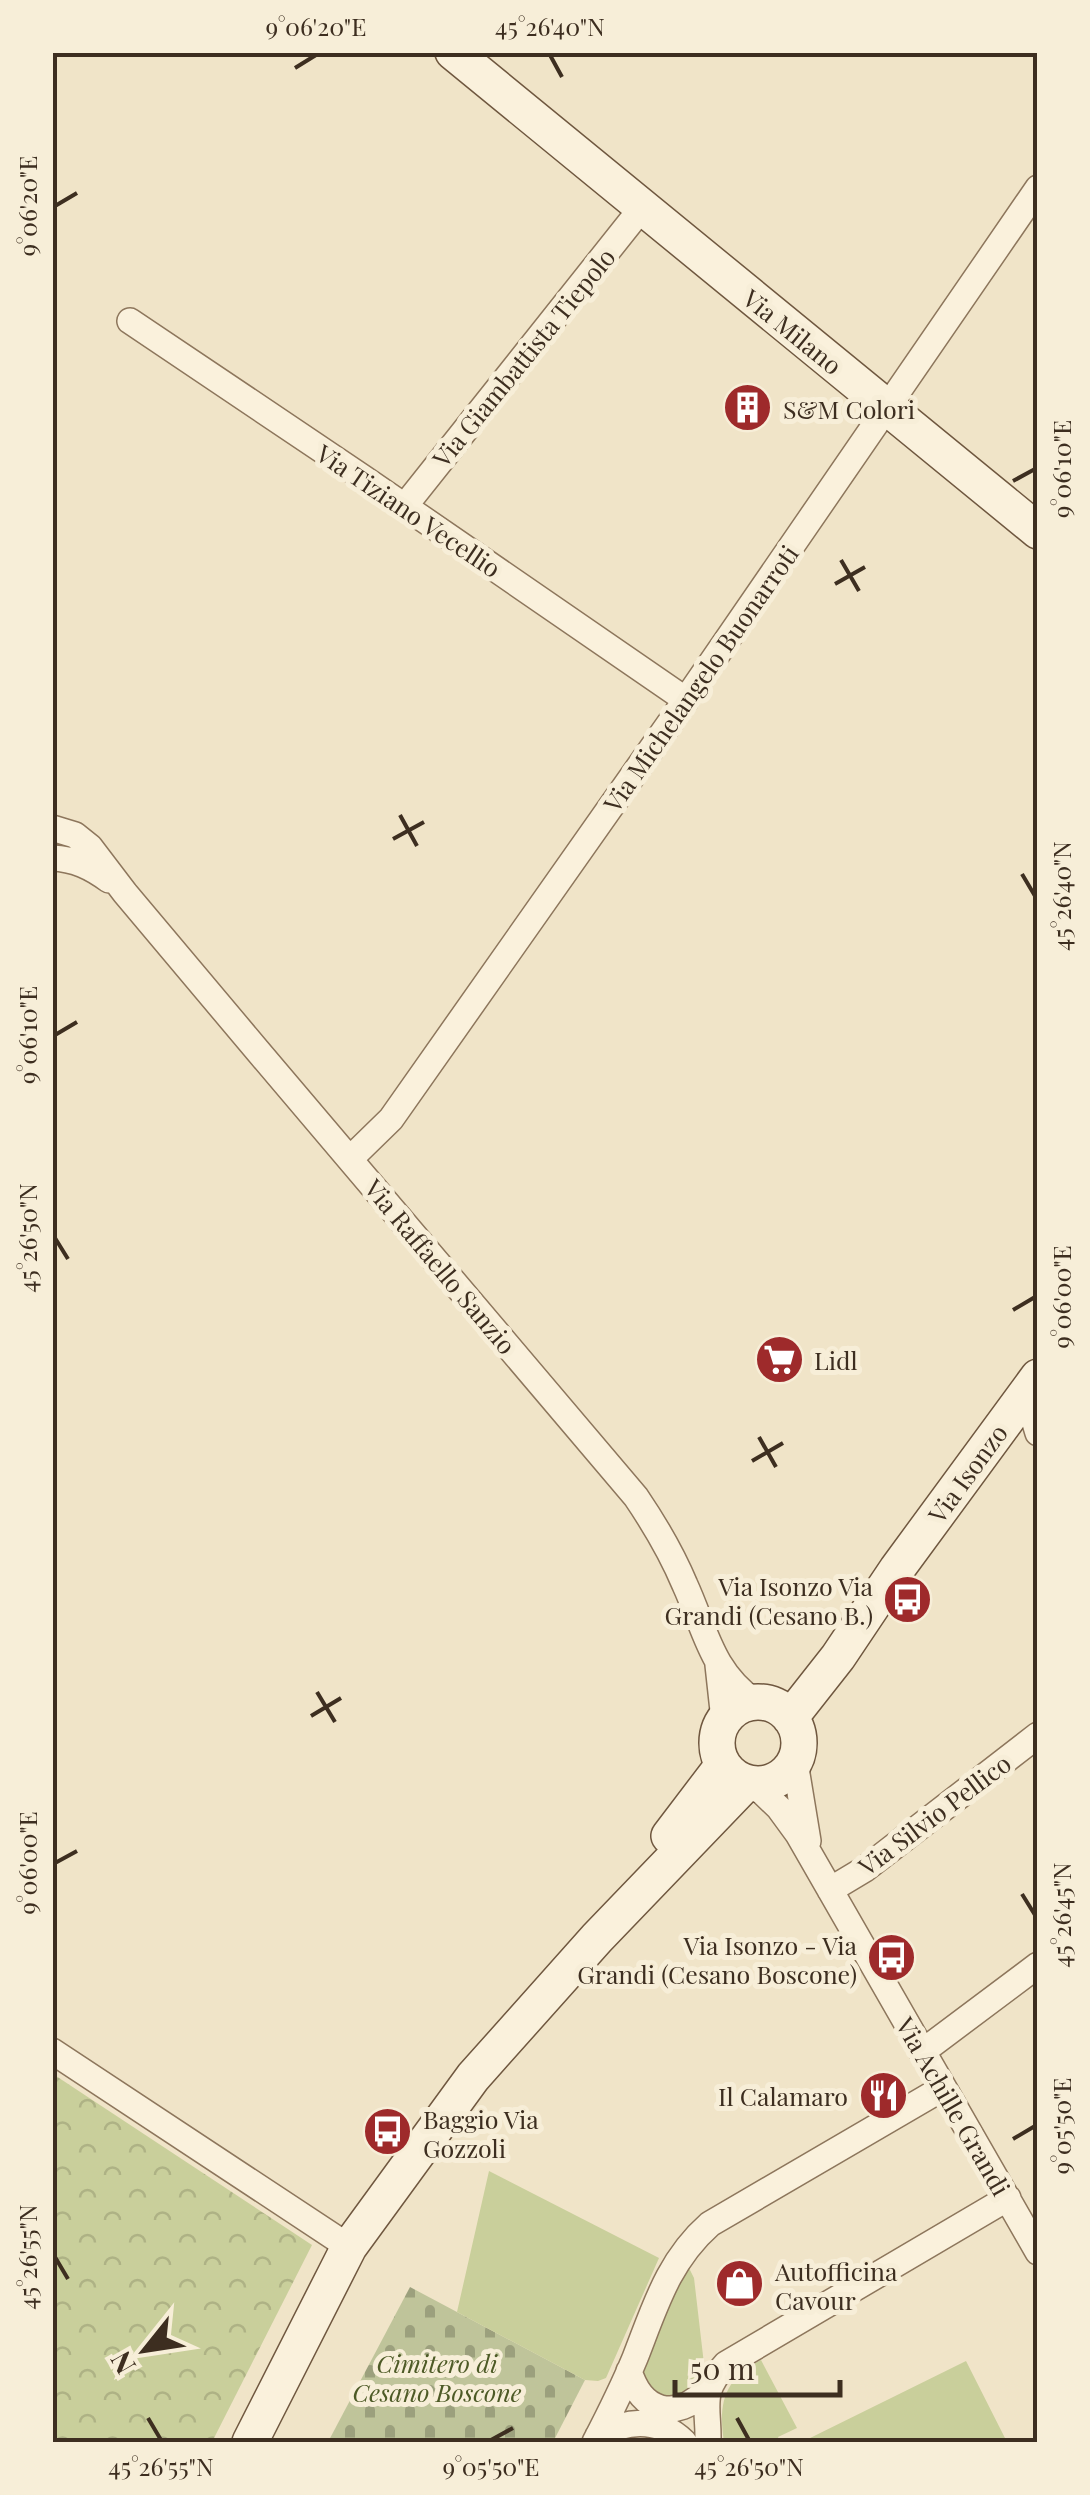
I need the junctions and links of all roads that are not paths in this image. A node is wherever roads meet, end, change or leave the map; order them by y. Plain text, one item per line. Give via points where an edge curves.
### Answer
1 (453, 52) edge
2 (1038, 188) edge
3 (641, 208) junction
4 (130, 321) dead end
5 (886, 408) junction
6 (404, 507) junction
7 (1038, 531) edge
8 (686, 700) junction
9 (52, 828) edge
10 (52, 858) edge
11 (124, 892) junction
12 (350, 1159) junction
13 (1035, 1380) edge
14 (1038, 1433) edge
15 (718, 1665) junction
16 (772, 1708) junction
17 (724, 1720) junction
18 (1038, 1735) edge
19 (795, 1762) junction
20 (741, 1778) junction
21 (810, 1856) junction
22 (830, 1890) junction
23 (1038, 1965) edge
24 (52, 2051) edge
25 (922, 2052) junction
26 (943, 2088) junction
27 (1008, 2198) junction
28 (350, 2247) junction
29 (1038, 2252) edge
30 (629, 2371) junction
31 (706, 2391) junction
32 (597, 2439) edge
33 (250, 2442) edge
34 (684, 2442) edge
35 (708, 2442) edge

1 - 3 street, Via Milano
2 - 5 street, Via Michelangelo Buonarroti
3 - 5 street, Via Milano
3 - 6 street, Via Giambattista Tiepolo
4 - 6 street, Via Tiziano Vecellio
5 - 7 street, Via Milano
5 - 8 street, Via Michelangelo Buonarroti
6 - 8 street, Via Tiziano Vecellio
8 - 12 street, Via Michelangelo Buonarroti via 391,1119
9 - 11 street via 90,847
10 - 11 street via 92,868
11 - 12 street, Via Raffaello Sanzio
12 - 15 street, Via Raffaello Sanzio via 636,1497 686,1586
13 - 14 street
13 - 16 street, Via Isonzo via 897,1569 821,1643
15 - 16 street, Via Raffaello Sanzio via 739,1691
15 - 17 street, Via Raffaello Sanzio
16 - 17 street via 735,1709
16 - 19 street via 799,1738
17 - 20 street via 717,1751
18 - 22 street, Via Silvio Pellico
19 - 20 street via 778,1780
19 - 21 street, Via Achille Grandi
20 - 21 street, Via Achille Grandi via 779,1808
20 - 28 street via 473,2078
21 - 22 street, Via Achille Grandi
22 - 25 street, Via Achille Grandi
23 - 25 street
24 - 28 street
25 - 26 street, Via Achille Grandi
26 - 27 street, Via Achille Grandi
26 - 30 street via 693,2239 665,2283
27 - 29 street, Via Achille Grandi
27 - 31 street via 726,2364
28 - 33 street
30 - 31 street via 634,2388 661,2408 694,2403
30 - 32 street
31 - 35 street
32 - 34 street via 636,2422

